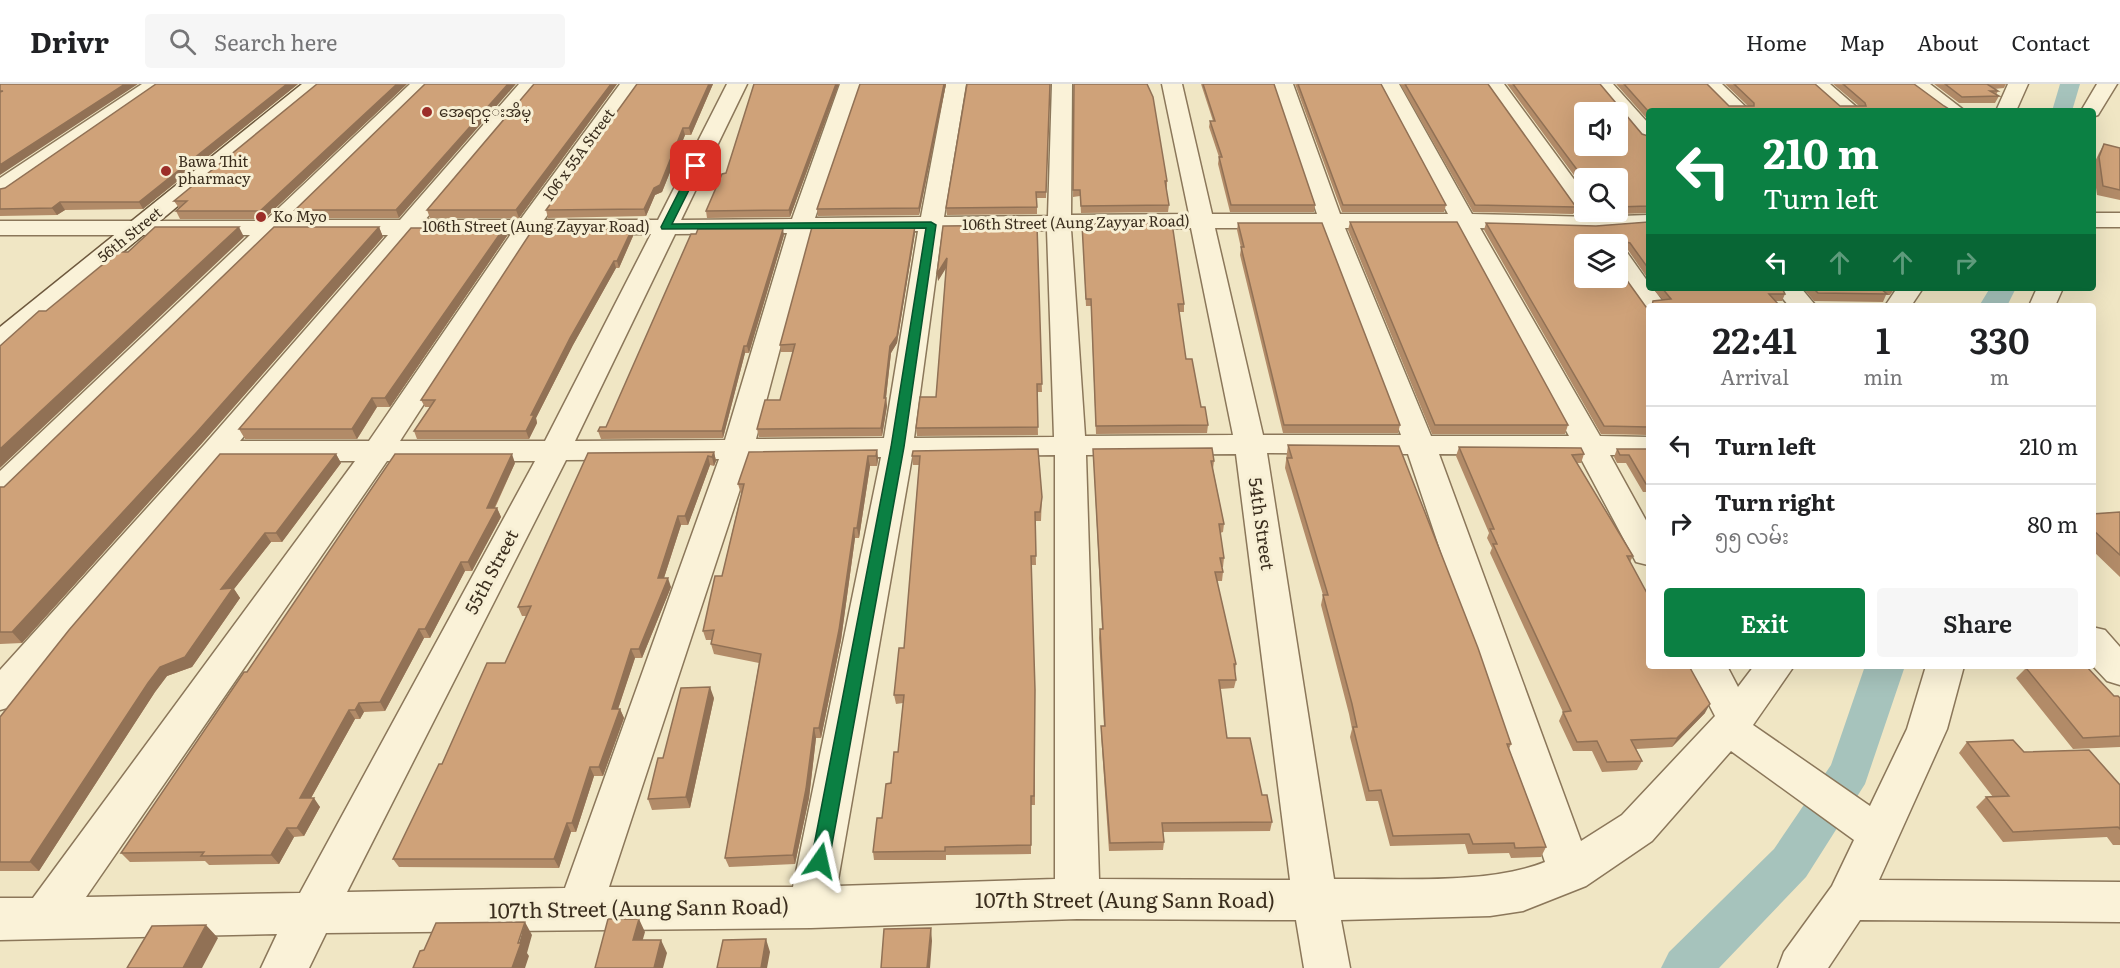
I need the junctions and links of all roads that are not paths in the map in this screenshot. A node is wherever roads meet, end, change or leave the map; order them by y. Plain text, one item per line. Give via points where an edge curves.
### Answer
1 (155, 84) edge
2 (315, 84) edge
3 (422, 84) edge
4 (529, 84) edge
5 (630, 84) edge
6 (737, 84) edge
7 (850, 84) edge
8 (956, 84) edge
9 (1062, 84) edge
10 (1172, 84) edge
11 (1283, 84) edge
12 (1389, 84) edge
13 (1494, 84) edge
14 (1603, 84) edge
15 (1712, 84) edge
16 (1818, 84) edge
17 (1917, 84) edge
18 (2018, 84) edge
19 (2107, 84) edge
20 (1737, 108) edge
21 (1847, 108) edge
22 (1951, 108) edge
23 (2007, 108) edge
24 (2093, 108) edge
25 (1646, 133) edge
26 (0, 188) edge
27 (1574, 195) edge
28 (1574, 216) edge
29 (1628, 220) edge
30 (2096, 220) edge
31 (2120, 220) edge
32 (1200, 221) junction
33 (1462, 221) junction
34 (1331, 222) junction
35 (1646, 222) edge
36 (1059, 224) junction
37 (801, 225) junction
38 (931, 225) junction
39 (528, 226) junction
40 (405, 227) junction
41 (666, 227) junction
42 (0, 228) edge
43 (269, 228) junction
44 (139, 229) junction
45 (1628, 271) edge
46 (1790, 291) edge
47 (1651, 303) edge
48 (1800, 303) edge
49 (0, 340) edge
50 (1250, 444) junction
51 (1420, 445) junction
52 (1591, 445) junction
53 (1646, 446) edge
54 (898, 447) junction
55 (1070, 447) junction
56 (738, 449) junction
57 (378, 450) junction
58 (216, 451) junction
59 (555, 451) junction
60 (0, 489) edge
61 (1646, 550) edge
62 (1709, 669) edge
63 (1773, 669) edge
64 (1944, 669) edge
65 (0, 695) edge
66 (1732, 724) junction
67 (1864, 824) junction
68 (1570, 872) junction
69 (1077, 899) junction
70 (1848, 900) junction
71 (2120, 902) edge
72 (811, 907) junction
73 (580, 908) junction
74 (313, 914) junction
75 (45, 918) junction
76 (0, 919) edge
77 (1321, 934) edge
78 (284, 968) edge
79 (1801, 968) edge

1 - 26 street
2 - 44 street, 56th Street
3 - 43 street
4 - 40 street
5 - 39 street, 106 x 55A Street
6 - 41 street, 55th Street
7 - 37 street
8 - 38 street
9 - 36 street
10 - 32 street, 54th Street
11 - 34 street
12 - 33 street
13 - 27 street
14 - 25 street
15 - 20 street
16 - 21 street
17 - 22 street
18 - 23 street
19 - 24 street
28 - 33 street, 106th Street (Aung Zayyar Road)
29 - 35 street, 106th Street (Aung Zayyar Road)
30 - 31 street
32 - 34 street, 106th Street (Aung Zayyar Road)
32 - 36 street, 106th Street (Aung Zayyar Road)
32 - 50 street, 54th Street
33 - 34 street, 106th Street (Aung Zayyar Road)
33 - 52 street
34 - 51 street
36 - 38 street, 106th Street (Aung Zayyar Road)
36 - 55 street
37 - 38 street, 106th Street (Aung Zayyar Road)
37 - 41 street, 106th Street (Aung Zayyar Road)
37 - 56 street
38 - 54 street
39 - 40 street, 106th Street (Aung Zayyar Road)
39 - 41 street, 106th Street (Aung Zayyar Road)
39 - 57 street, 106 x 55A Street
40 - 43 street, 106th Street (Aung Zayyar Road)
40 - 58 street
41 - 59 street, 55th Street
42 - 44 street, 106th Street (Aung Zayyar Road)
43 - 44 street, 106th Street (Aung Zayyar Road)
43 - 60 street
44 - 49 street, 56th Street
45 - 47 street
46 - 48 street
50 - 51 street
50 - 55 street
50 - 77 street, 54th Street
51 - 52 street
51 - 68 street
52 - 53 street
52 - 61 street
54 - 55 street
54 - 56 street
54 - 72 street
55 - 69 street
56 - 59 street
56 - 73 street
57 - 58 street
57 - 59 street
57 - 75 street, 106 x 55A Street
58 - 65 street
59 - 74 street, 55th Street
62 - 66 street
63 - 66 street, 107th Street (Aung Sann Road)
64 - 67 street via 1927,729
66 - 67 street via 1762,753
66 - 68 street, 107th Street (Aung Sann Road) via 1637,828
67 - 70 street
68 - 77 street, 107th Street (Aung Sann Road) via 1523,891
69 - 72 street, 107th Street (Aung Sann Road)
69 - 77 street, 107th Street (Aung Sann Road)
70 - 71 street
70 - 79 street
72 - 73 street, 107th Street (Aung Sann Road)
73 - 74 street, 107th Street (Aung Sann Road)
74 - 75 street, 107th Street (Aung Sann Road)
74 - 78 street, 55th Street
75 - 76 street, 107th Street (Aung Sann Road)

